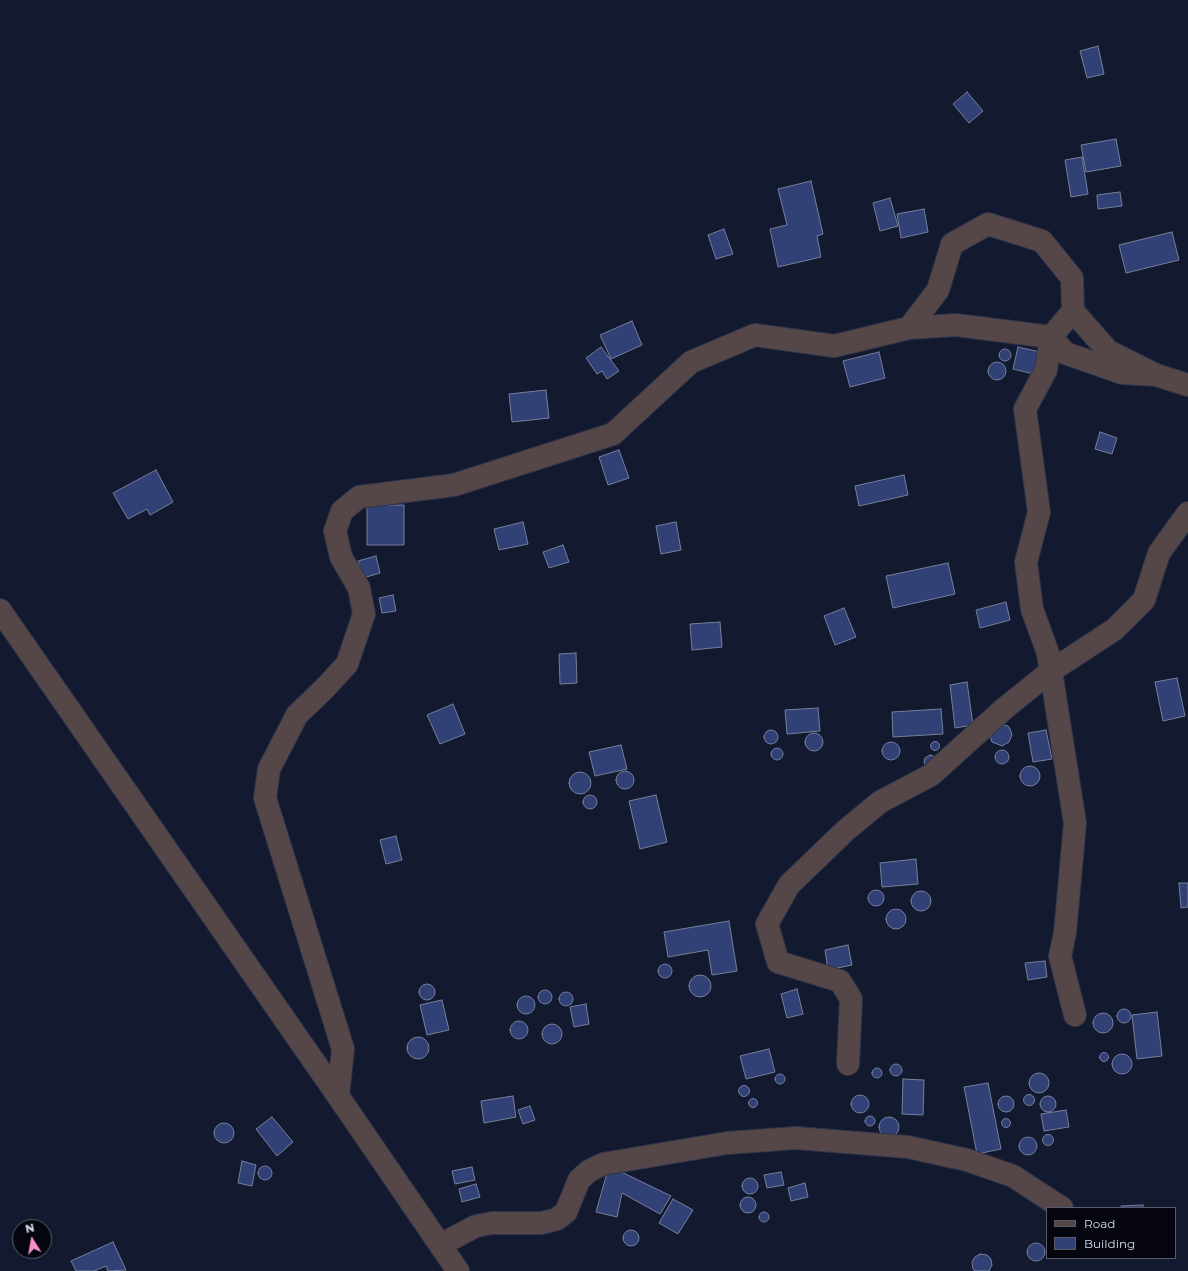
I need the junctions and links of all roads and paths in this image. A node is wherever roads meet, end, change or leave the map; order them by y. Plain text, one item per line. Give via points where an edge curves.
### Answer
1 (1073, 311) junction
2 (909, 328) junction
3 (1051, 337) junction
4 (1156, 375) junction
5 (1188, 385) edge
6 (1188, 513) edge
7 (0, 610) edge
8 (1051, 671) junction
9 (1075, 1016) dead end
10 (848, 1064) dead end
11 (338, 1096) junction
12 (1060, 1207) edge
13 (440, 1245) junction
14 (458, 1271) edge

1 - 2 street via 1072,278 1042,241 988,224 952,244 938,290
1 - 3 street
1 - 4 street via 1108,351
2 - 3 street via 956,325
2 - 11 street via 834,346 756,335 691,362 614,434 454,485 359,497 342,511 335,531 341,557 359,588 364,614 347,664 297,715 269,769 265,798 343,1049
3 - 4 street via 1065,353 1122,373
3 - 8 street via 1046,370 1025,409 1039,512 1026,562 1032,609 1048,653
4 - 5 street
6 - 8 street via 1159,552 1144,600 1116,629
7 - 11 street
8 - 9 street via 1075,824 1065,933 1060,956
8 - 10 street via 1005,708 931,775 880,802 845,831 789,885 767,924 778,962 840,981 851,999
11 - 13 street
12 - 13 street via 1013,1176 968,1160 908,1146 796,1138 728,1143 603,1164 579,1180 566,1212 557,1219 542,1223 492,1223 476,1226
13 - 14 street

